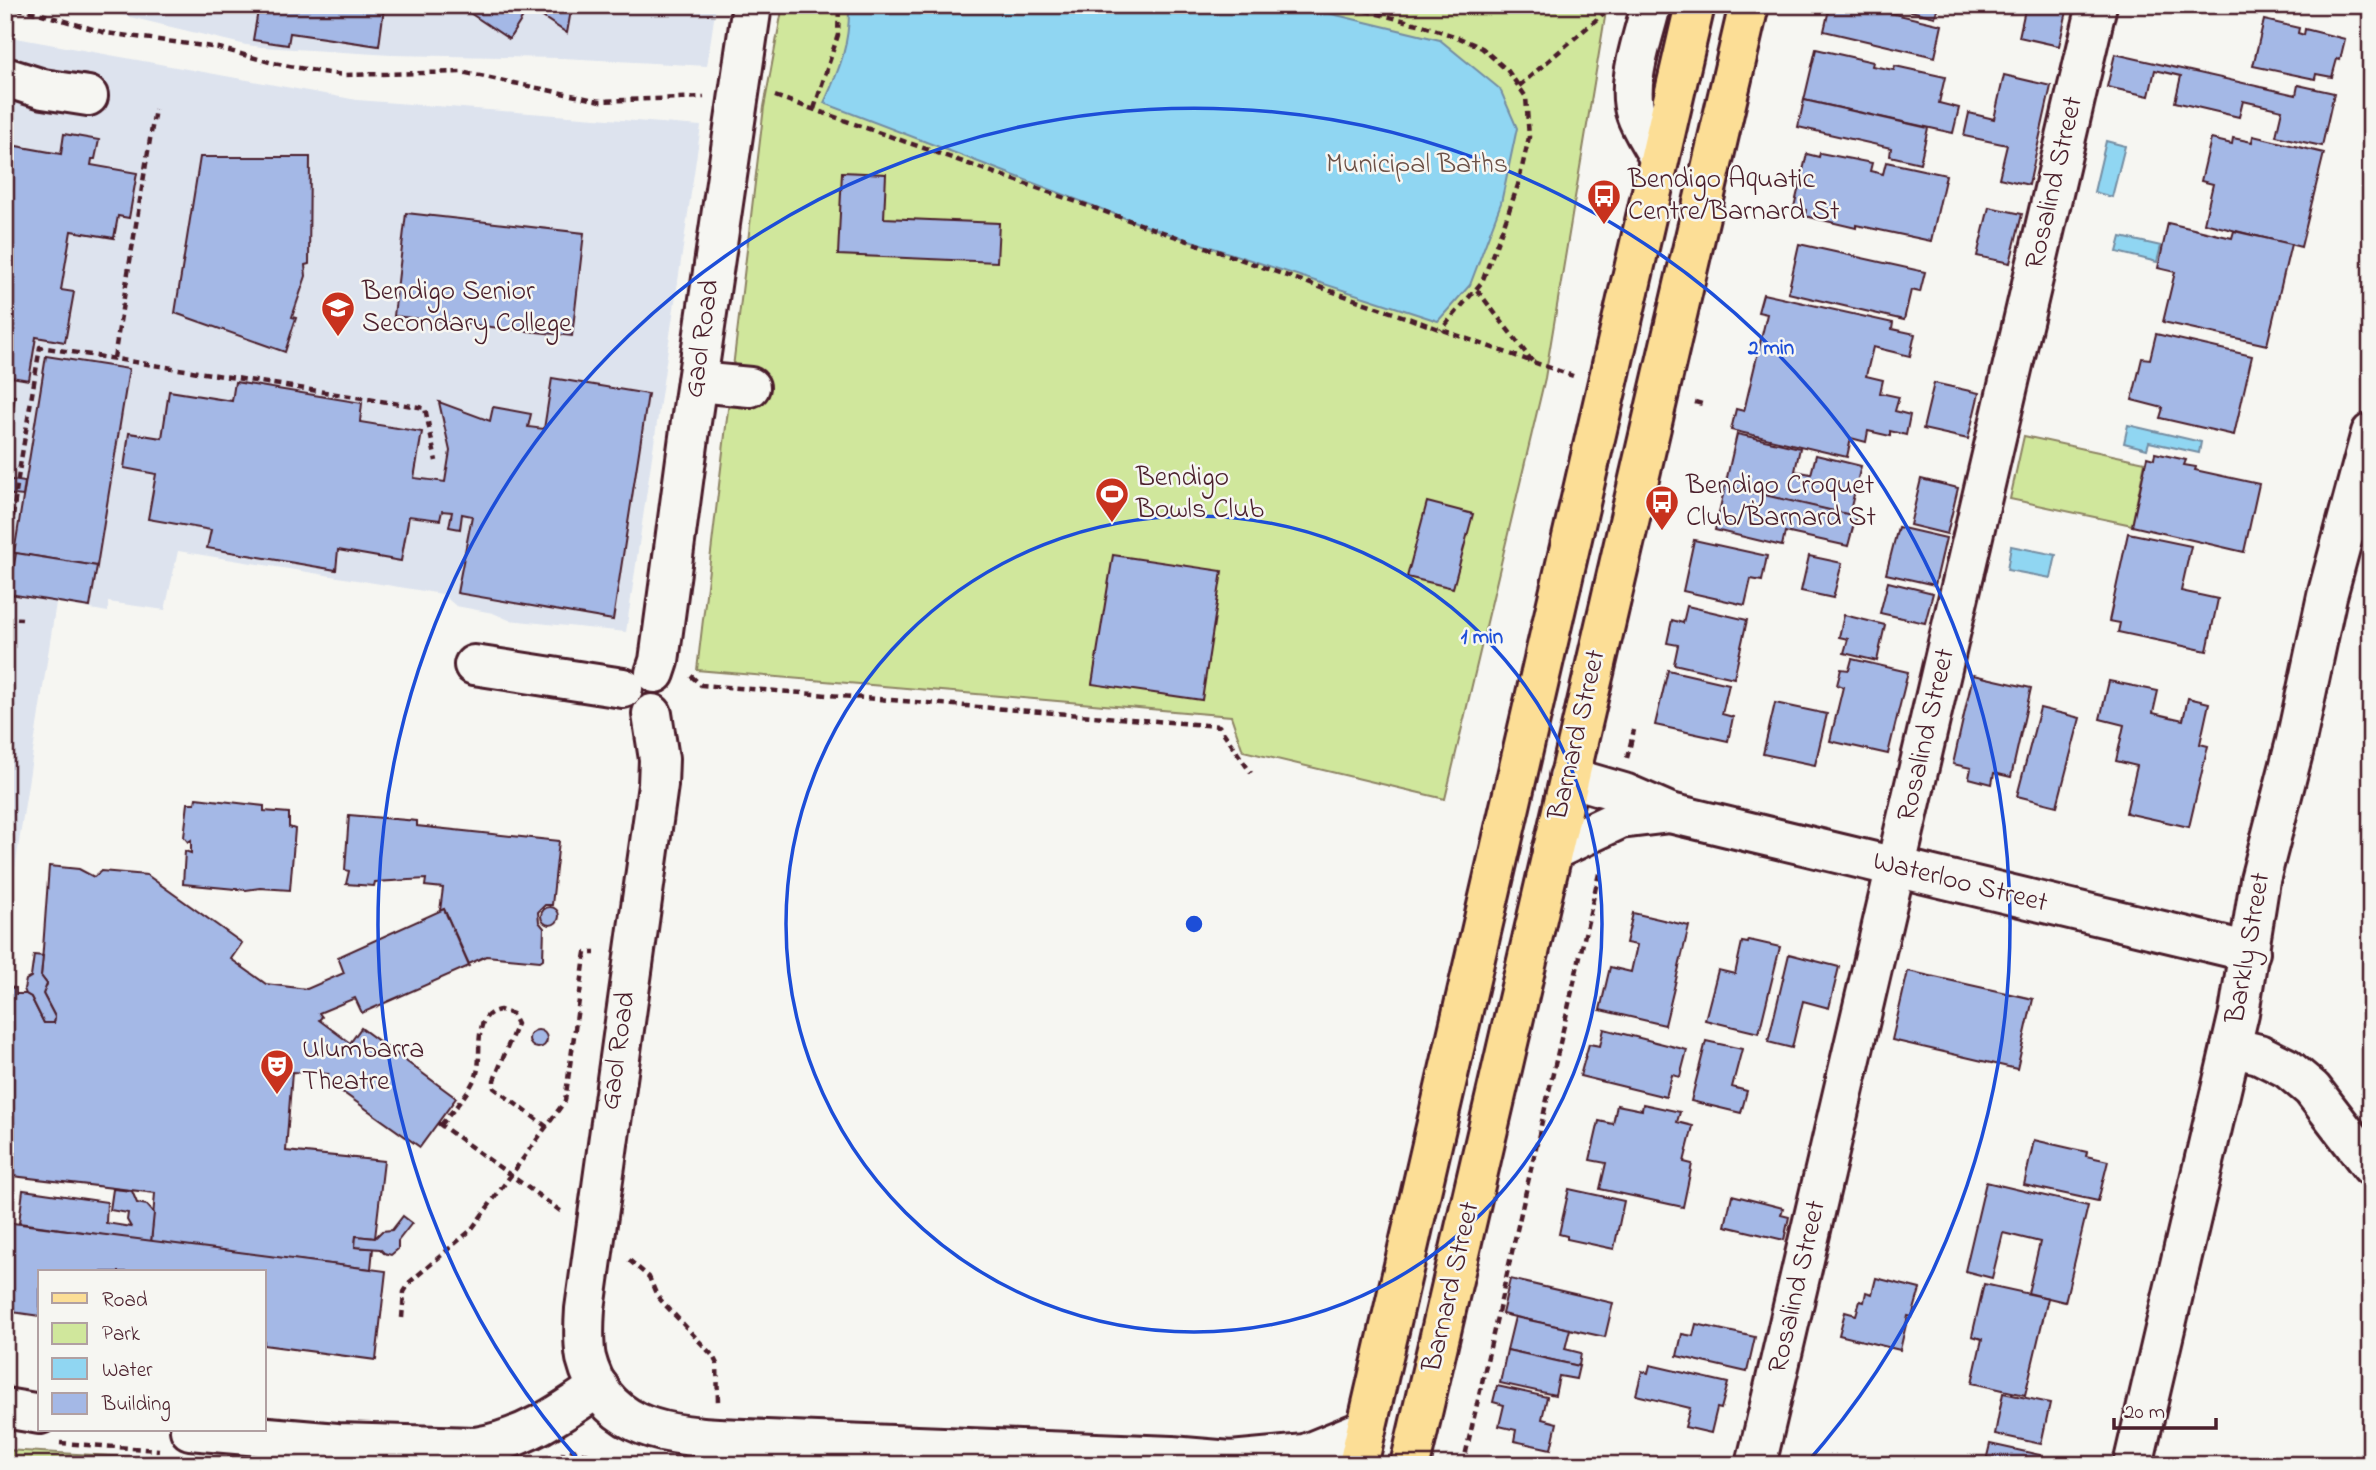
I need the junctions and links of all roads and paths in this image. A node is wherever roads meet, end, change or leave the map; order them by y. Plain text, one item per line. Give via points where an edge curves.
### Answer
1 (752, 5) edge
2 (839, 5) edge
3 (1342, 5) edge
4 (1613, 5) edge
5 (1651, 5) edge
6 (1695, 5) edge
7 (1747, 5) edge
8 (2097, 5) edge
9 (5, 7) edge
10 (5, 77) edge
11 (1519, 86) junction
12 (739, 93) junction
13 (88, 96) dead end
14 (155, 109) dead end
15 (814, 109) junction
16 (1659, 158) junction
17 (1477, 290) junction
18 (1624, 315) junction
19 (1441, 330) junction
20 (114, 358) junction
21 (1534, 363) junction
22 (1566, 374) dead end
23 (697, 382) junction
24 (750, 387) dead end
25 (2371, 433) edge
26 (436, 461) dead end
27 (5, 576) edge
28 (5, 618) edge
29 (22, 620) dead end
30 (474, 665) dead end
31 (656, 678) junction
32 (1634, 730) dead end
33 (1625, 766) dead end
34 (1251, 773) dead end
35 (1569, 777) junction
36 (1670, 813) junction
37 (1552, 851) junction
38 (1601, 863) dead end
39 (1896, 867) junction
40 (2250, 952) junction
41 (595, 953) dead end
42 (2231, 1047) junction
43 (1441, 1105) junction
44 (547, 1127) junction
45 (1482, 1159) junction
46 (2371, 1166) edge
47 (511, 1176) junction
48 (552, 1205) dead end
49 (622, 1255) dead end
50 (402, 1318) dead end
51 (599, 1387) junction
52 (5, 1408) edge
53 (38, 1414) edge
54 (213, 1432) edge
55 (718, 1438) junction
56 (1362, 1447) edge
57 (563, 1451) dead end
58 (1238, 1463) edge
59 (562, 1465) edge
60 (1383, 1465) edge
61 (1410, 1465) edge
62 (1463, 1465) edge
63 (1756, 1465) edge
64 (2133, 1465) edge

1 - 12 street, Gaol Road
2 - 15 path via 838,35
3 - 11 path via 1422,25 1482,48
4 - 11 path
5 - 16 street via 1632,100
6 - 16 main road, Barnard Street
7 - 18 main road via 1719,59 1657,292
7 - 35 main road, Barnard Street
8 - 39 street, Rosalind Street
9 - 12 path via 106,33 219,48 345,75 461,72 600,101
10 - 13 street
11 - 17 path via 1526,97 1528,137 1518,185
12 - 15 path via 770,94
12 - 23 street, Gaol Road
14 - 20 path
15 - 19 path
16 - 18 main road, Barnard Street
17 - 19 path
17 - 21 path
18 - 43 main road, Barnard Street
19 - 21 path
20 - 26 path via 425,408
20 - 27 path via 40,347
21 - 22 path
23 - 24 street
23 - 31 street, Gaol Road
25 - 40 street, Barkly Street via 2326,596 2296,741 2260,880
28 - 29 path
30 - 31 street
31 - 34 path via 1219,726
31 - 51 street, Gaol Road via 664,682 667,695 652,714 658,785 584,1309 586,1358
32 - 33 path
35 - 36 street, Waterloo Street
35 - 37 main road, Barnard Street
35 - 43 main road via 1555,774 1538,790 1481,1016
36 - 37 street, Waterloo Street via 1620,819
36 - 39 street, Waterloo Street
37 - 45 main road, Barnard Street
38 - 62 path
39 - 40 street, Waterloo Street
39 - 63 street, Rosalind Street
40 - 42 street, Barkly Street
41 - 44 path via 586,953 565,1101
42 - 46 street via 2287,1068 2312,1089
42 - 64 street, Barkly Street
43 - 56 main road, Barnard Street
44 - 47 path
44 - 47 path via 494,1088 517,1024 512,1014 494,1010 482,1025 475,1077 440,1124
45 - 60 main road via 1414,1343
45 - 61 main road, Barnard Street
47 - 48 path
47 - 50 path via 471,1230 411,1281 404,1292
49 - 55 path via 649,1277 657,1296 713,1356 717,1364
51 - 54 street via 533,1430 476,1447 337,1443
51 - 55 street, Gaol Road via 607,1401 648,1428
52 - 53 street
55 - 58 street, Gaol Road via 1172,1456
56 - 58 street, Gaol Road
57 - 59 path

